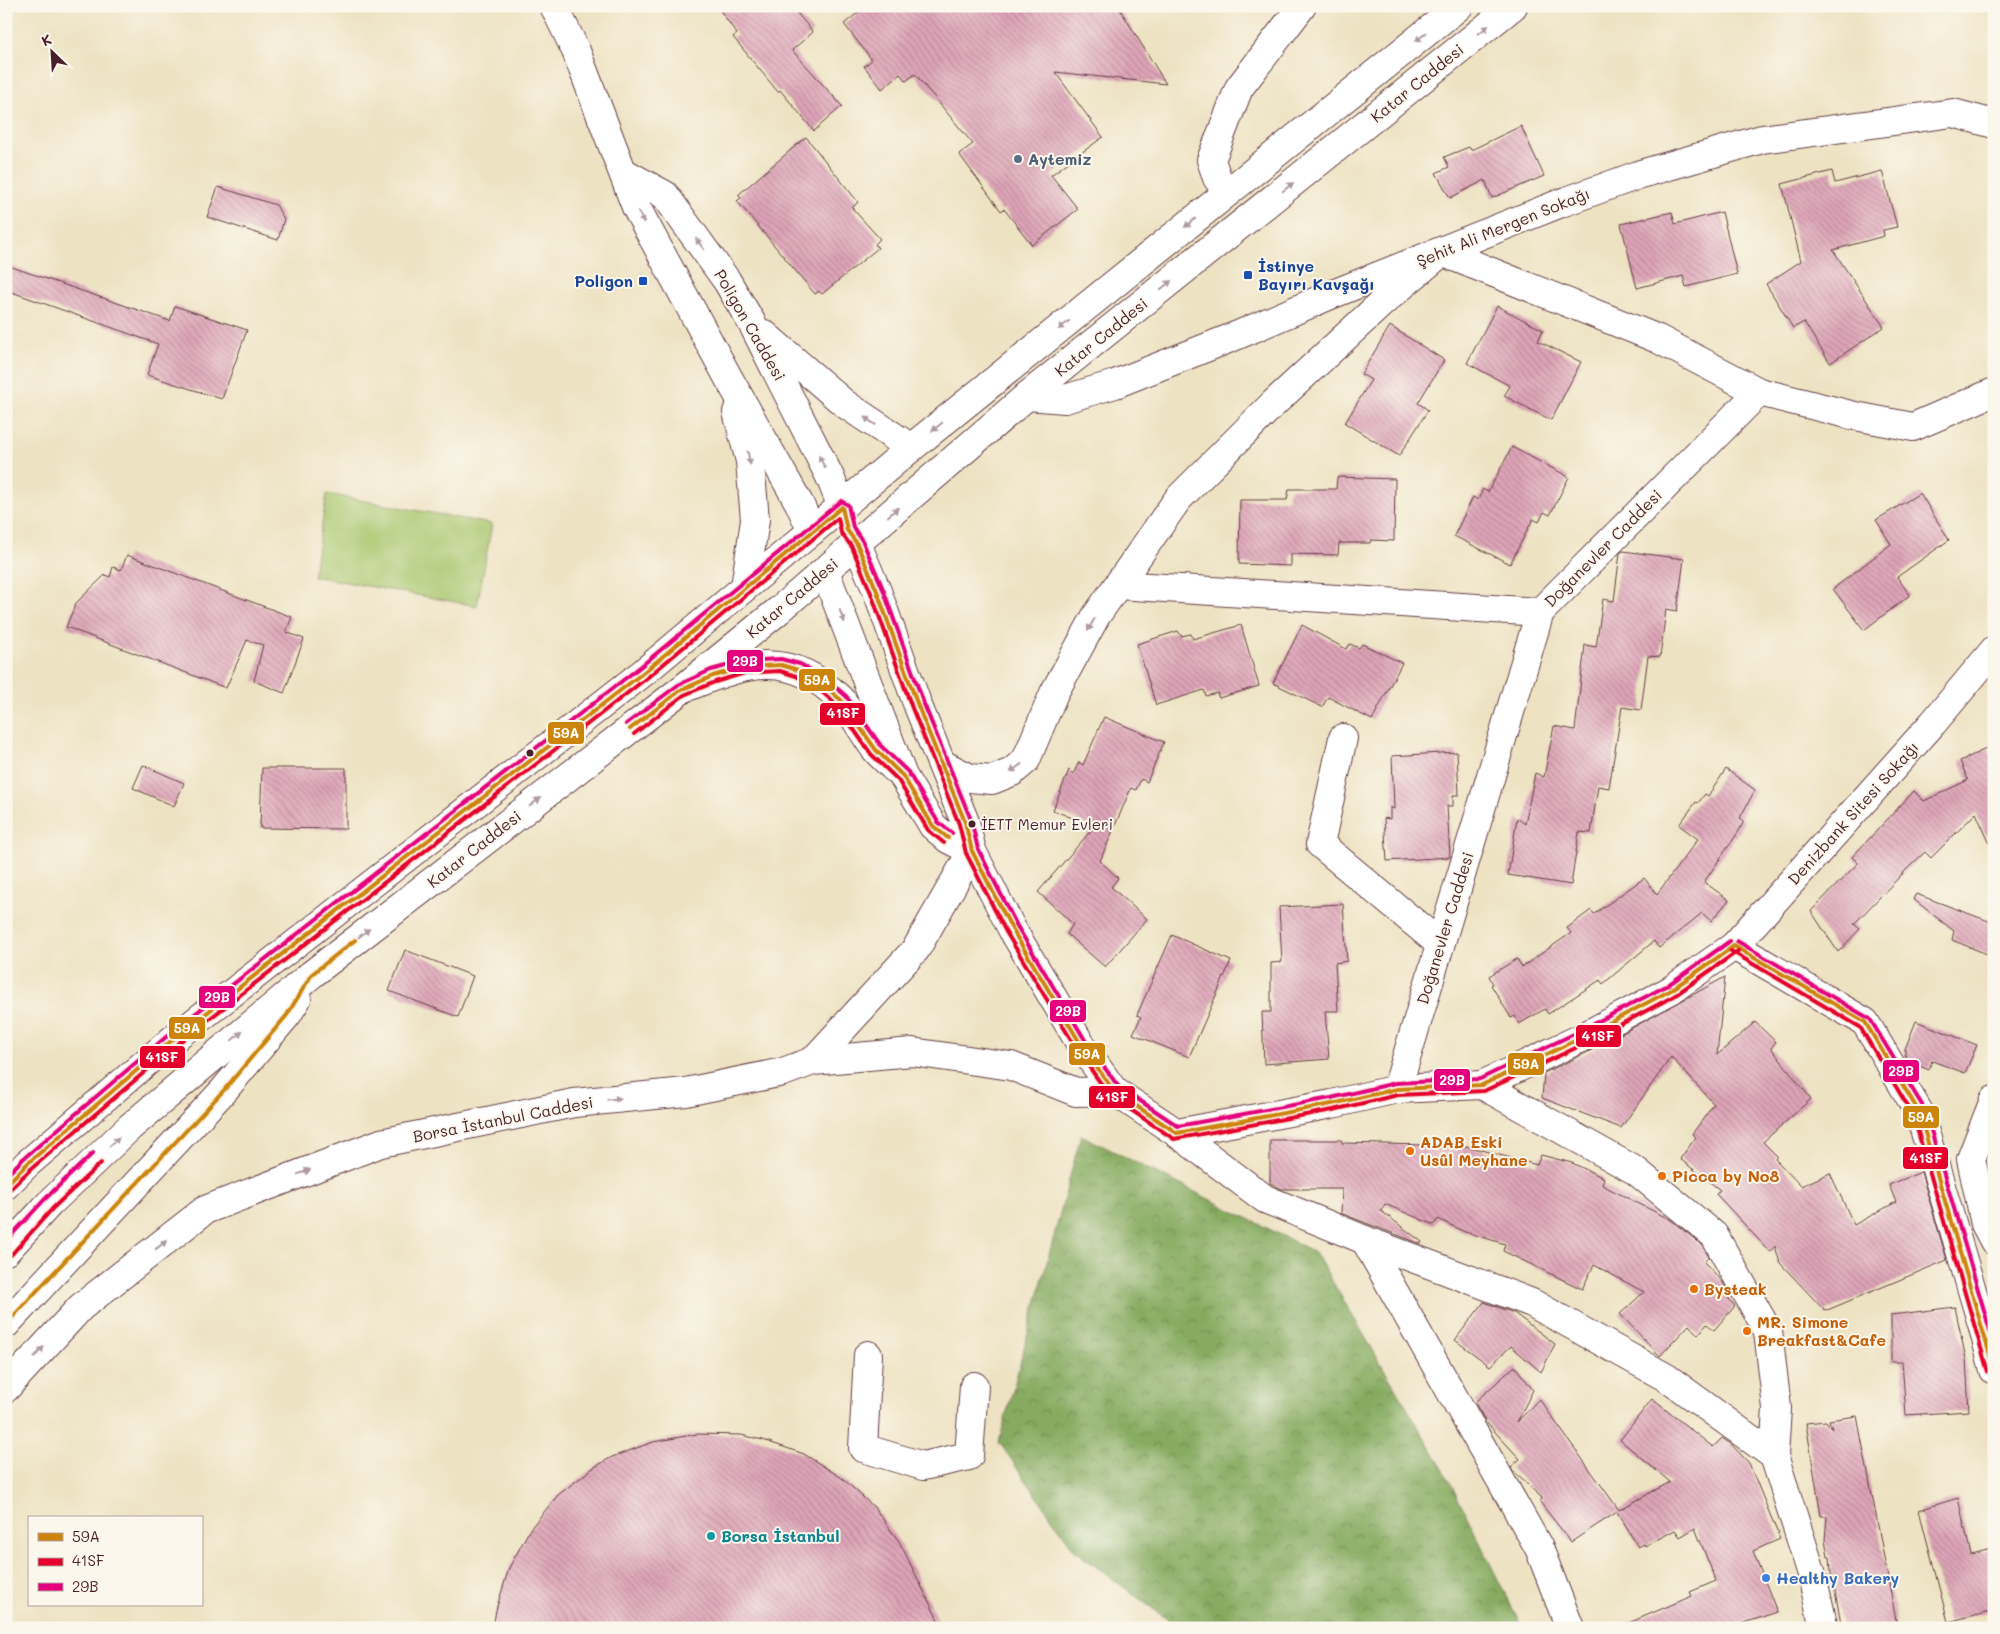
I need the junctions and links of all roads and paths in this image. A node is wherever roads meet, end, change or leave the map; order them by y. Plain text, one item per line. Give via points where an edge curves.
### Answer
1 (554, 6) edge
2 (1302, 6) edge
3 (1459, 6) edge
4 (1513, 6) edge
5 (1994, 124) edge
6 (623, 172) junction
7 (1228, 192) junction
8 (1250, 218) junction
9 (1442, 252) junction
10 (753, 325) junction
11 (728, 377) junction
12 (1759, 392) junction
13 (1994, 392) edge
14 (1027, 396) junction
15 (911, 448) junction
16 (842, 507) junction
17 (812, 532) junction
18 (856, 544) junction
19 (825, 571) junction
20 (1118, 585) junction
21 (745, 587) junction
22 (1540, 612) junction
23 (1994, 650) edge
24 (1982, 679) edge
25 (681, 690) junction
26 (1342, 738) dead end
27 (942, 764) junction
28 (903, 776) junction
29 (972, 851) junction
30 (1440, 944) junction
31 (1734, 946) junction
32 (312, 974) junction
33 (813, 1061) junction
34 (1482, 1085) junction
35 (1396, 1088) junction
36 (1114, 1091) junction
37 (1994, 1100) edge
38 (1177, 1133) junction
39 (1975, 1177) junction
40 (6, 1185) edge
41 (1940, 1188) junction
42 (1365, 1240) junction
43 (1994, 1242) edge
44 (6, 1251) edge
45 (6, 1324) edge
46 (868, 1355) dead end
47 (1994, 1370) edge
48 (974, 1386) dead end
49 (6, 1388) edge
50 (1774, 1456) junction
51 (1570, 1628) edge
52 (1824, 1628) edge

1 - 6 street via 576,51
2 - 7 street via 1239,88 1210,160 1217,178
3 -> 7 street, Katar Caddesi
8 -> 4 street, Katar Caddesi
5 - 9 street, Şehit Ali Mergen Sokağı via 1953,113 1762,139 1640,174
10 -> 6 street, Poligon Caddesi via 727,281 665,195
6 -> 11 street via 636,207
7 - 8 street
7 -> 15 street, Katar Caddesi
14 -> 8 street, Katar Caddesi
9 - 12 street via 1658,339
9 - 14 street, Şehit Ali Mergen Sokağı via 1115,384 1065,399
9 - 20 street via 1274,403 1178,499
15 -> 10 street via 844,404
16 -> 10 street, Poligon Caddesi
11 - 17 street
11 -> 21 street via 750,461 754,491 755,520
12 - 13 street via 1914,427
12 - 22 street, Doğanevler Caddesi
18 -> 14 street, Katar Caddesi
15 - 16 street, Katar Caddesi
16 - 17 street, Katar Caddesi
16 - 18 street, Poligon Caddesi via 847,530
17 - 19 street
17 - 21 street, Katar Caddesi
18 - 19 street, Katar Caddesi
18 - 27 street, Poligon Caddesi
19 - 25 street, Katar Caddesi
19 -> 28 street
20 - 22 street
20 -> 27 street via 1096,616 1054,693 1026,760 1012,772 992,780 970,778
21 - 40 street, Katar Caddesi via 644,672 177,1036
22 - 30 street, Doğanevler Caddesi
23 - 24 street, Denizbank Sitesi Sokağı
24 - 31 street, Denizbank Sitesi Sokağı via 1933,723
25 - 28 street via 712,676 744,667 781,665 798,670 820,682 840,700 876,750
32 -> 25 street, Katar Caddesi
26 - 30 street via 1320,844
27 - 29 street, Poligon Caddesi
28 - 29 street via 933,826 948,839
29 - 33 street, Borsa İstanbul Caddesi via 916,950
29 - 36 street, Poligon Caddesi via 1012,929 1083,1048
30 - 35 street, Doğanevler Caddesi
31 - 34 street, Denizbank Sitesi Sokağı via 1671,990
31 - 41 street via 1866,1022 1918,1112
44 -> 32 street, Katar Caddesi via 49,1204 130,1127
32 - 45 street via 287,1015 224,1090
33 - 36 street via 912,1052 1011,1066 1076,1092
49 -> 33 street, Borsa İstanbul Caddesi via 81,1307 205,1210 381,1142 574,1102 686,1092 783,1072
34 - 35 street
34 - 50 street via 1636,1171 1714,1235 1768,1331 1777,1408
35 - 38 street via 1332,1104
36 - 38 street
37 - 39 street via 1971,1160
38 - 42 street via 1265,1199
39 - 41 street
39 - 43 street via 1985,1224
41 - 47 street
42 - 50 street via 1532,1303 1667,1378
42 - 51 street via 1539,1548
46 - 48 street via 863,1448 923,1466 969,1456
50 - 52 street via 1811,1571

